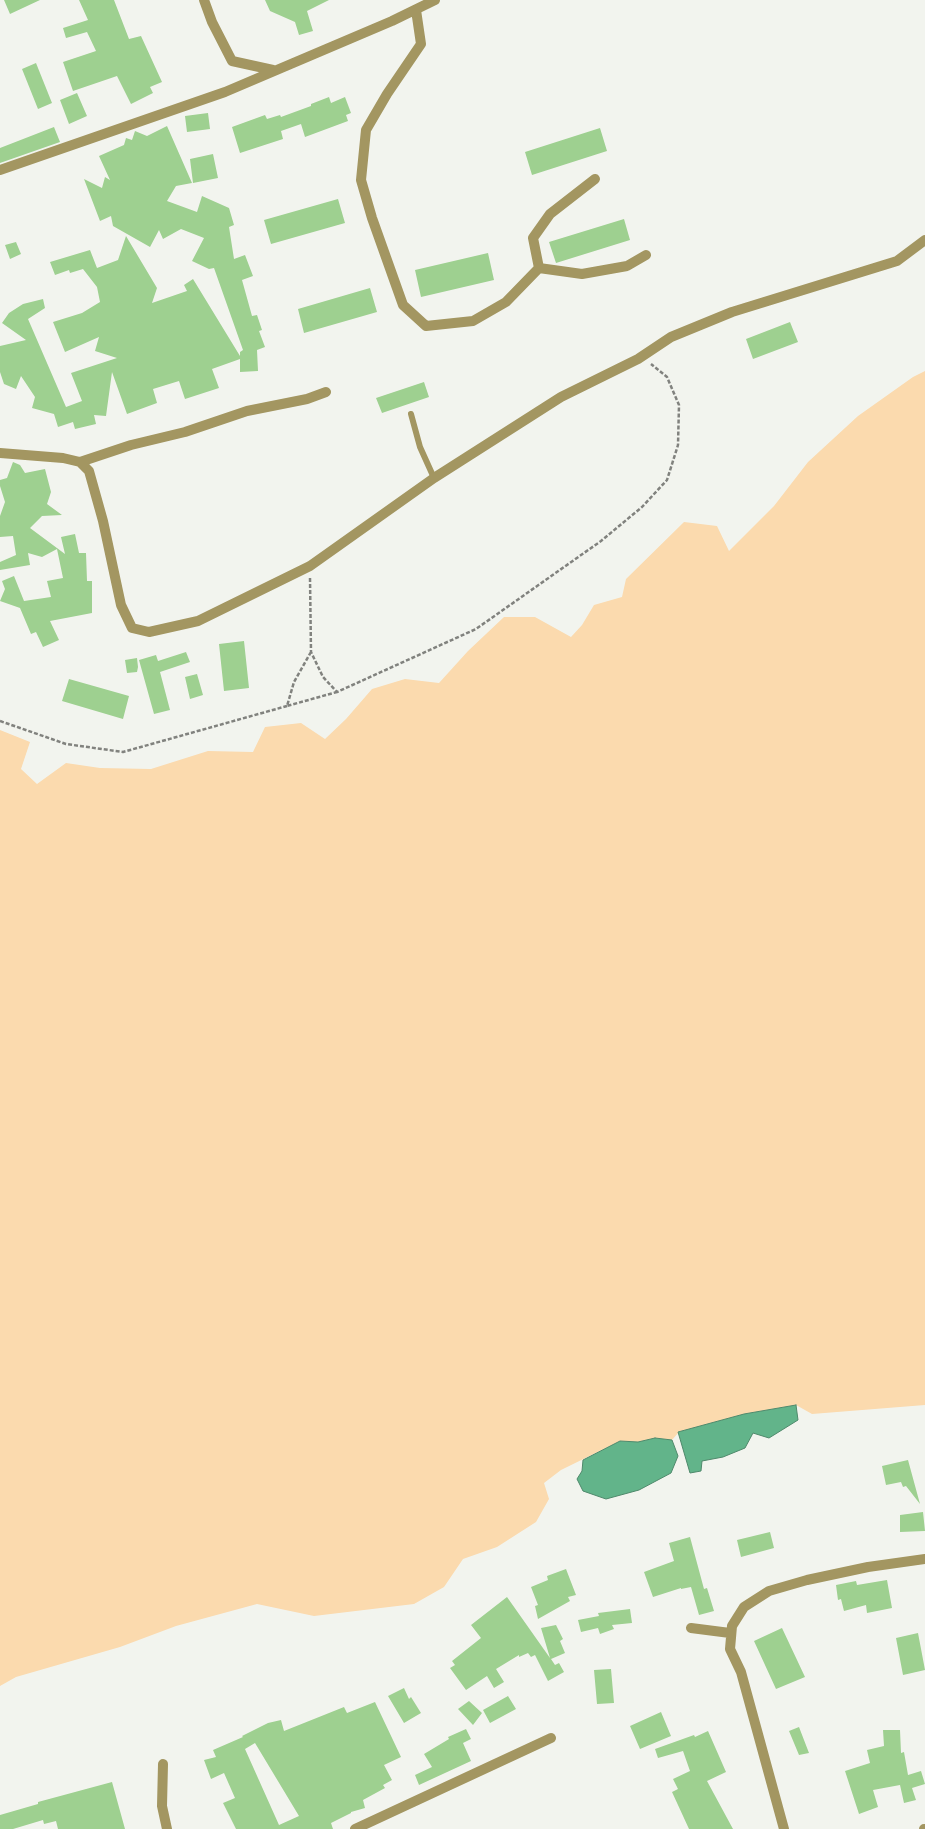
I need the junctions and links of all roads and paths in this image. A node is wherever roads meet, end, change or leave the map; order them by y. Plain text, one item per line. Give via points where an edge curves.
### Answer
1 (204, 0) edge
2 (435, 0) edge
3 (416, 10) junction
4 (273, 70) junction
5 (0, 170) edge
6 (595, 179) dead end
7 (925, 240) edge
8 (646, 255) dead end
9 (539, 268) junction
10 (638, 359) junction
11 (326, 392) dead end
12 (410, 414) dead end
13 (0, 453) edge
14 (80, 462) junction
15 (434, 478) junction
16 (310, 566) junction
17 (311, 652) junction
18 (337, 692) junction
19 (287, 706) junction
20 (0, 721) edge
21 (925, 1560) edge
22 (691, 1628) dead end
23 (730, 1633) junction
24 (551, 1738) dead end
25 (163, 1764) dead end
26 (167, 1829) edge
27 (355, 1829) edge
28 (784, 1829) edge

1 - 4 street via 232,61
2 - 3 street
3 - 4 street
3 - 9 street via 421,44 366,130 361,180 403,305 426,326 473,322 506,302
4 - 5 street via 225,92
6 - 9 street via 550,214 533,238
7 - 10 street via 897,261 732,312 671,337
8 - 9 street via 627,266 582,274
10 - 15 street via 561,397
10 - 18 path via 649,362 667,377 678,406 678,445 667,480 642,507 601,541 476,629
11 - 14 street via 247,411
12 - 15 lane via 420,447
13 - 14 street via 63,458
14 - 16 street via 89,471 103,521 121,605 132,628 149,632 198,621
15 - 16 street
16 - 17 path
17 - 18 path via 323,677
17 - 19 path via 294,682
18 - 19 path
19 - 20 path via 123,752 66,744
21 - 23 street via 868,1567 769,1590 744,1607
22 - 23 street
23 - 28 street via 730,1649 741,1672
24 - 27 street
25 - 26 street via 162,1806

